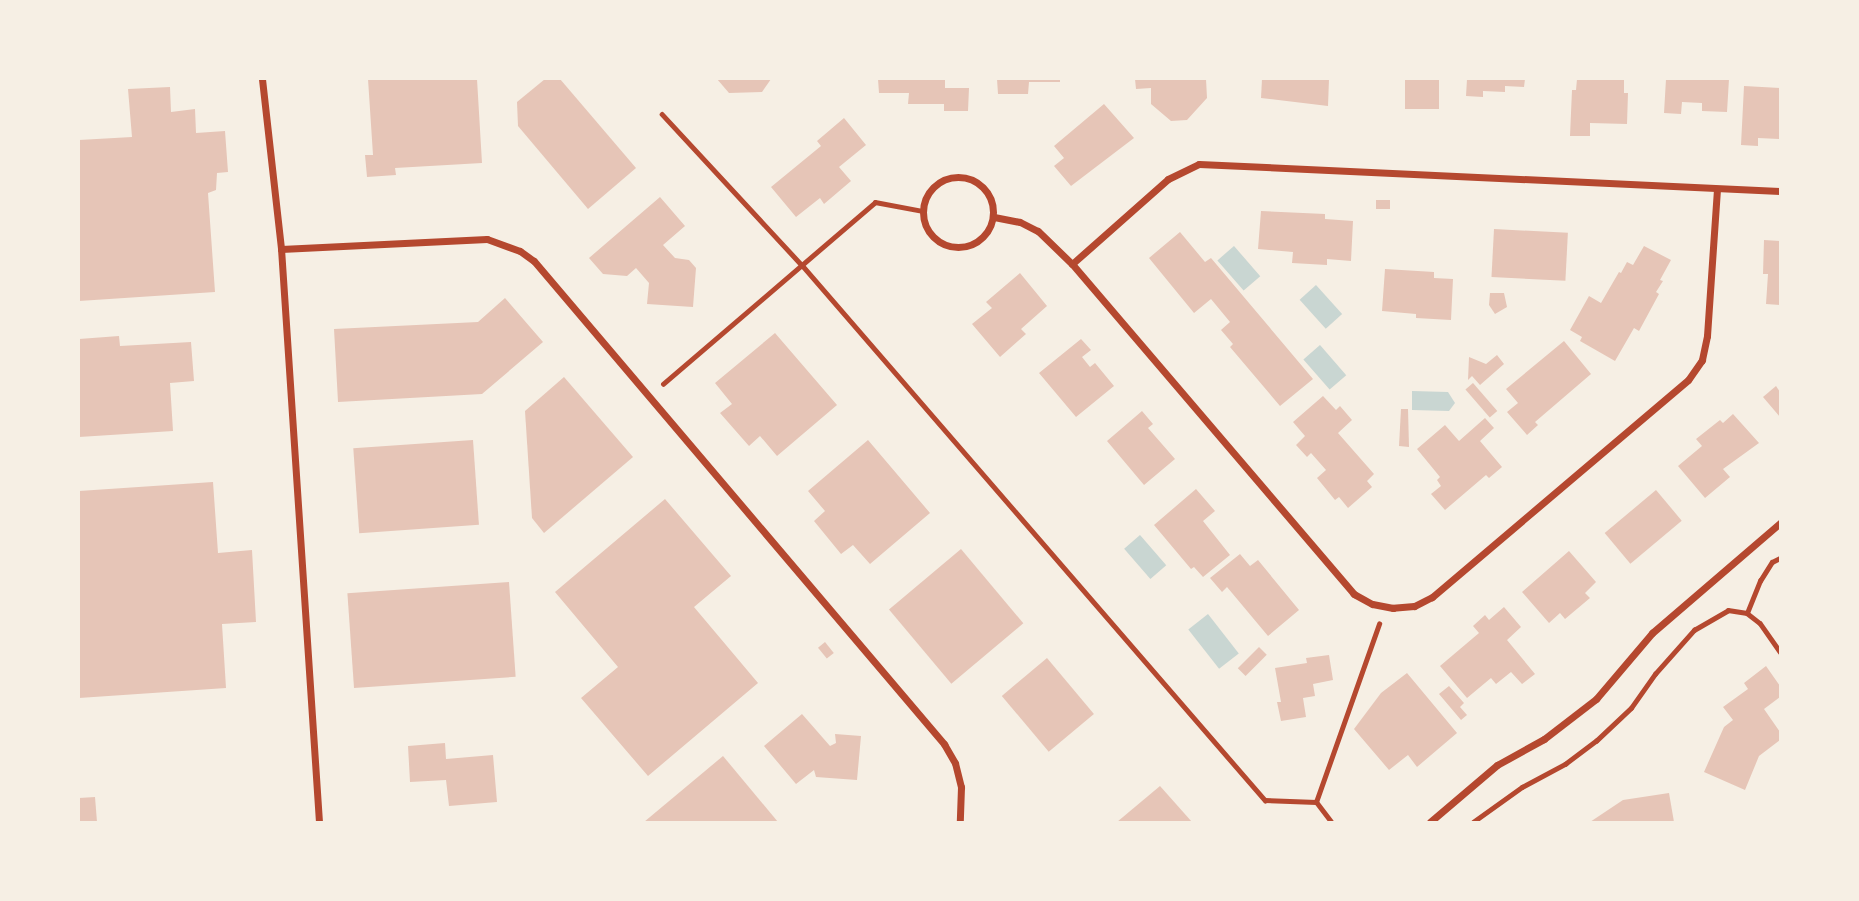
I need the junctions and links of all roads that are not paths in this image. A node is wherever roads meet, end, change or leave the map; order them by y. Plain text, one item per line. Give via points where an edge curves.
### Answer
1 (261, 79) edge
2 (1717, 189) junction
3 (1780, 191) edge
4 (994, 217) junction
5 (281, 249) junction
6 (1072, 264) junction
7 (1780, 523) edge
8 (318, 822) edge
9 (960, 822) edge
10 (1430, 822) edge

1 - 5 street
2 - 3 street
2 - 6 street via 1199,164 1168,179
2 - 6 street via 1707,336 1702,360 1688,380 1433,597 1414,606 1385,607 1354,594
4 - 4 street via 992,199 982,185 967,177 950,177 934,185 925,199 929,232 941,243 958,248 975,244 988,232
4 - 6 street via 1020,222 1038,232
5 - 8 street
5 - 9 street via 487,239 534,261 944,744 961,787
7 - 10 street via 1652,633 1596,699 1544,739 1497,765

